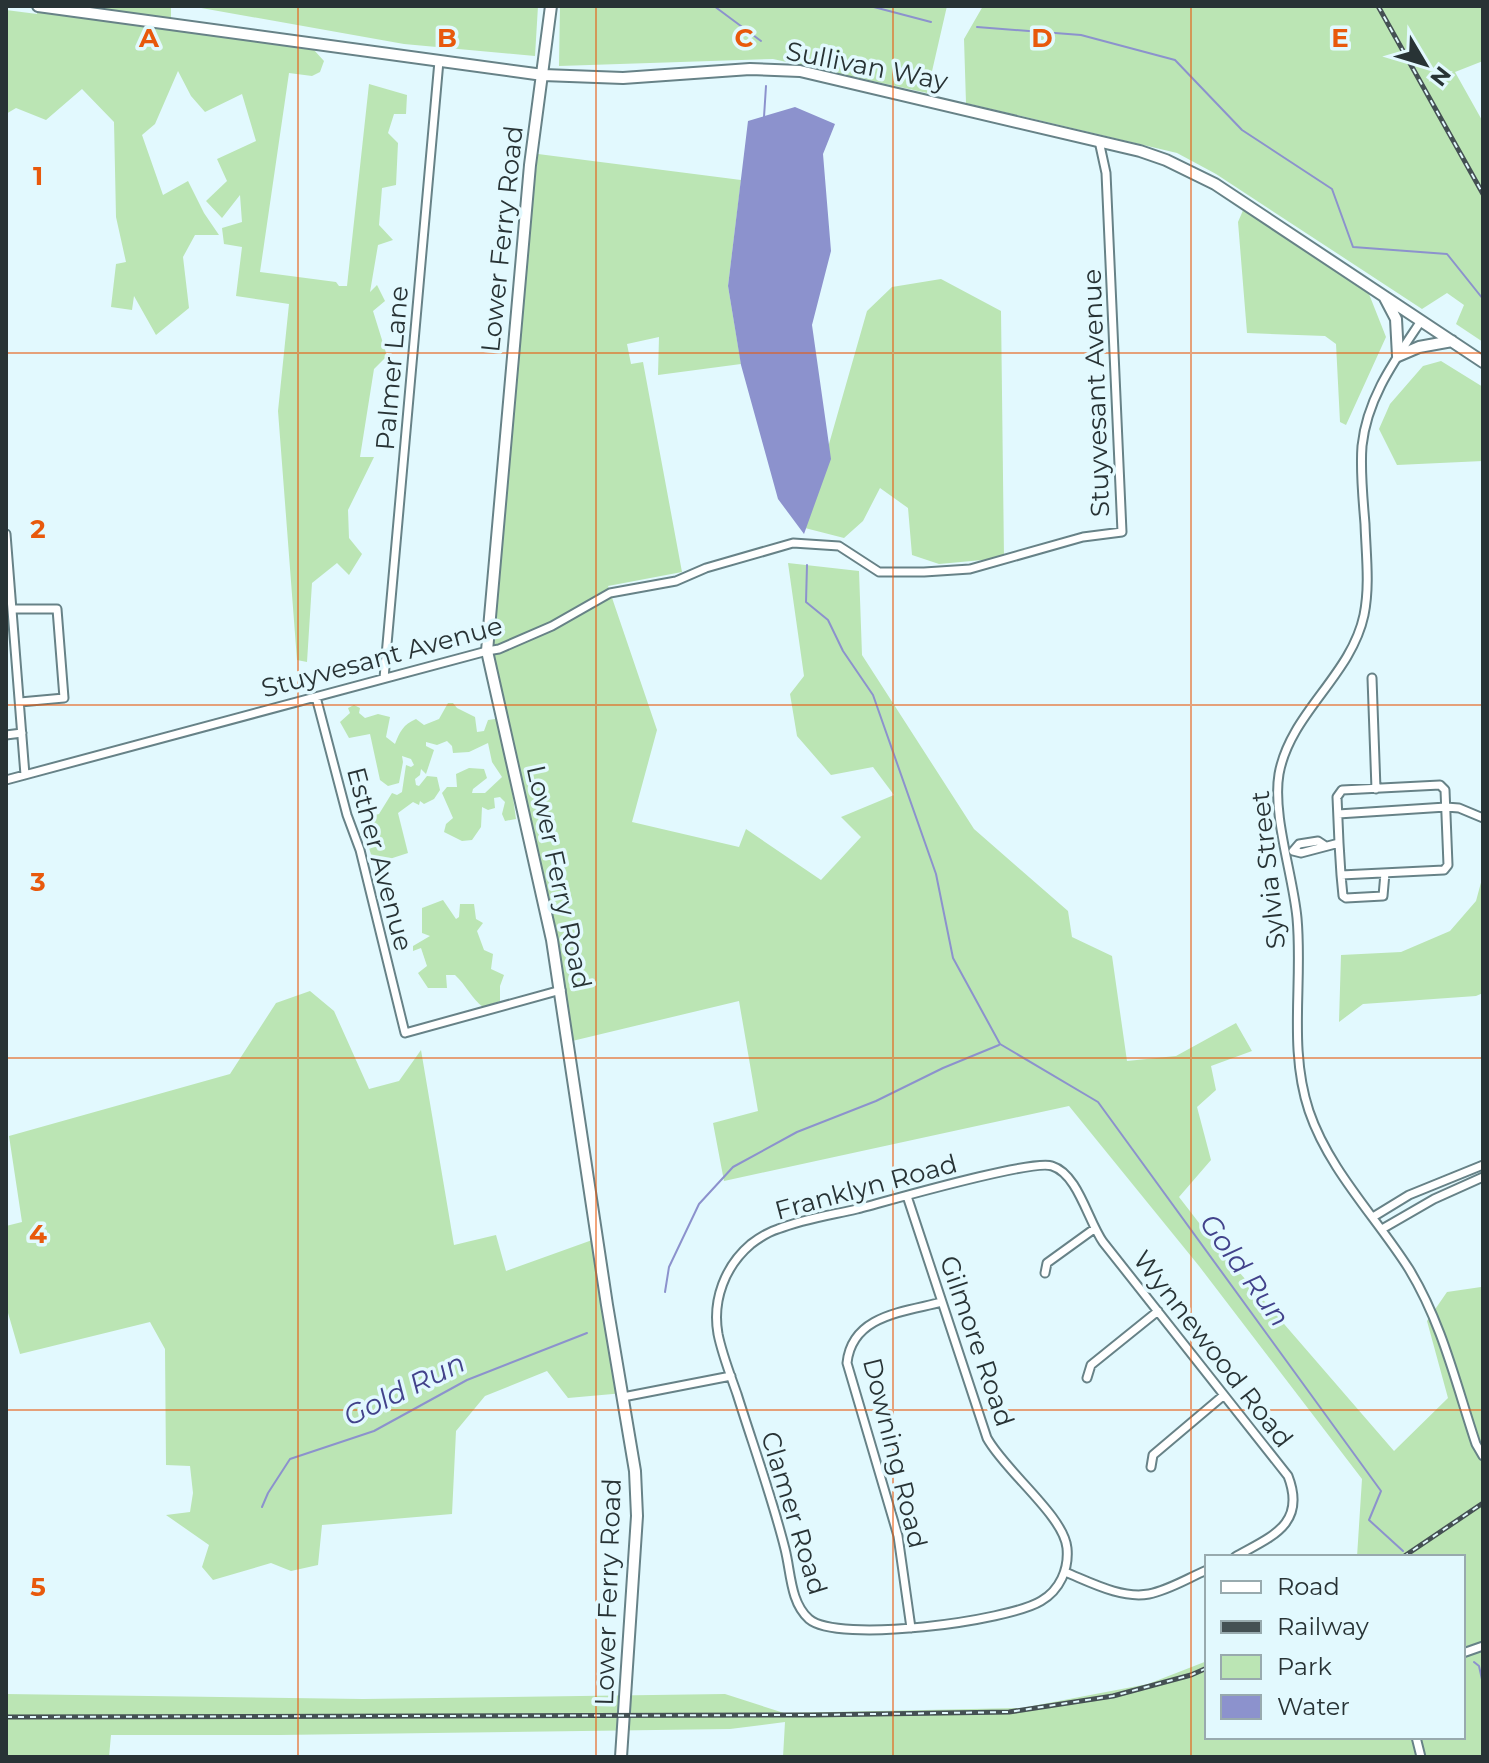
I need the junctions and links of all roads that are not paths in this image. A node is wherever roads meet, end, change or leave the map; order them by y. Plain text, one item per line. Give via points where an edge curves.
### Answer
1 (38, 6) edge
2 (551, 6) edge
3 (439, 61) junction
4 (543, 75) junction
5 (1099, 141) junction
6 (1384, 296) junction
7 (1421, 321) junction
8 (1452, 341) junction
9 (1398, 356) junction
10 (1483, 362) edge
11 (6, 534) edge
12 (12, 609) junction
13 (487, 651) junction
14 (384, 678) junction
15 (1372, 678) dead end
16 (316, 697) junction
17 (20, 702) junction
18 (22, 733) junction
19 (6, 735) edge
20 (25, 775) junction
21 (6, 780) edge
22 (1376, 789) junction
23 (1446, 807) junction
24 (1338, 814) junction
25 (1483, 818) edge
26 (1339, 843) junction
27 (1290, 851) junction
28 (1385, 873) junction
29 (1341, 875) junction
30 (561, 990) junction
31 (1041, 1165) joint
32 (1483, 1165) edge
33 (1483, 1177) edge
34 (907, 1196) junction
35 (1373, 1217) junction
36 (1094, 1229) junction
37 (1382, 1229) junction
38 (1045, 1273) dead end
39 (942, 1302) junction
40 (1158, 1311) junction
41 (731, 1376) junction
42 (1087, 1378) dead end
43 (1224, 1395) junction
44 (623, 1397) junction
45 (1483, 1456) edge
46 (1151, 1467) dead end
47 (1238, 1555) edge
48 (1205, 1571) edge
49 (1065, 1572) junction
50 (911, 1628) junction
51 (621, 1757) edge

1 - 3 main road, Sullivan Way
2 - 4 main road, Lower Ferry Road
3 - 4 main road, Sullivan Way
3 - 14 street, Palmer Lane
4 - 5 main road, Sullivan Way via 623,78 800,71
4 - 13 main road, Lower Ferry Road via 527,193
5 - 6 main road, Sullivan Way via 1166,160 1215,184
5 - 13 street, Stuyvesant Avenue via 1106,173 1122,532 1083,537 970,569 924,572 879,572 839,546 793,543 676,581 610,593 552,626
6 - 7 main road, Sullivan Way
6 - 9 main road via 1396,319
7 - 8 main road, Sullivan Way
7 - 9 street, Sylvia Street
8 - 9 main road
8 - 10 main road, Sullivan Way
9 - 27 street, Sylvia Street via 1377,392 1362,445 1367,585 1360,630 1345,662 1292,737 1282,762 1278,791
11 - 12 street
12 - 17 street
12 - 17 street via 57,609 64,698
13 - 14 street, Stuyvesant Avenue
13 - 30 main road, Lower Ferry Road
14 - 16 street, Stuyvesant Avenue
15 - 22 street
16 - 20 street, Stuyvesant Avenue
16 - 30 street, Esther Avenue via 405,1033
17 - 18 street
18 - 19 street
18 - 20 street
20 - 21 street, Stuyvesant Avenue
22 - 23 street via 1440,785
22 - 24 street via 1342,790
23 - 24 street
23 - 25 street
23 - 28 street via 1447,868
24 - 26 street
26 - 27 street via 1299,844
26 - 29 street
27 - 35 street, Sylvia Street via 1297,919 1297,1043 1304,1094 1330,1156
28 - 29 street
28 - 29 street via 1383,896 1346,898
30 - 44 main road, Lower Ferry Road
31 - 34 street, Franklyn Road
31 - 36 street, Wynnewood Road via 1063,1172 1074,1185
32 - 35 street via 1409,1195
33 - 37 street
34 - 39 street, Gilmore Road
34 - 41 street, Franklyn Road via 779,1228 742,1252 726,1275 718,1304 717,1330
35 - 37 street, Sylvia Street
36 - 38 street via 1047,1263
36 - 40 street, Wynnewood Road
37 - 45 street, Sylvia Street via 1437,1325
39 - 49 street, Gilmore Road via 987,1438 1062,1531 1068,1551
39 - 50 street, Downing Road via 870,1323 852,1343 847,1363 895,1525
40 - 42 street via 1091,1365
40 - 43 street, Wynnewood Road
41 - 44 street
41 - 50 street, Clamer Road via 800,1609 815,1623 834,1629
43 - 46 street via 1153,1455
43 - 47 street, Wynnewood Road via 1288,1476 1293,1494 1292,1512 1283,1528
44 - 51 main road, Lower Ferry Road via 637,1494
48 - 49 street via 1138,1595
49 - 50 street, Clamer Road via 1050,1595 1031,1606

